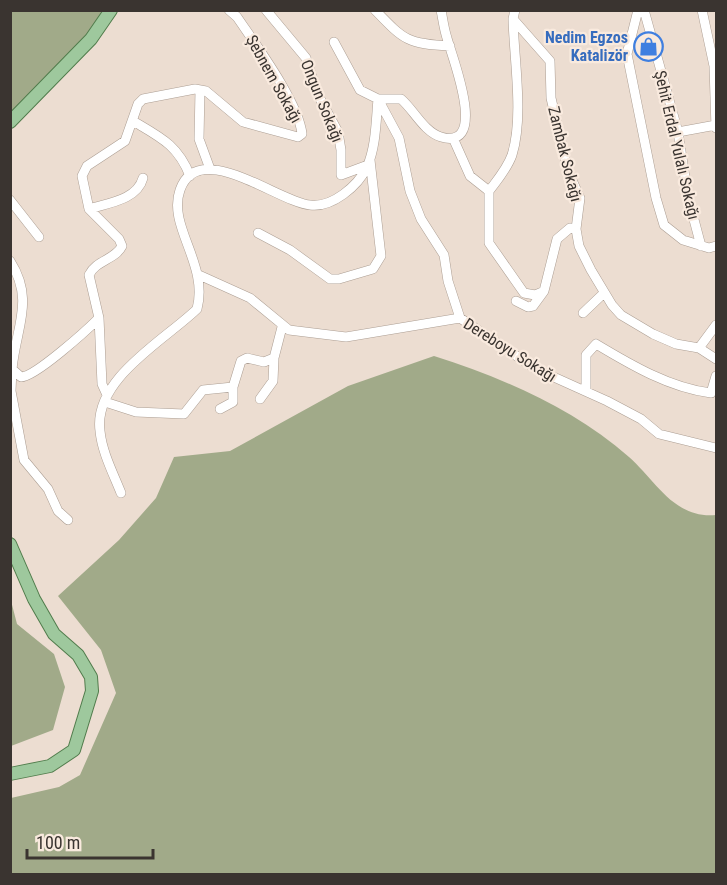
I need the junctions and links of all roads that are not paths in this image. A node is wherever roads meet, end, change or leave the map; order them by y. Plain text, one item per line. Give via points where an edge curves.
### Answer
1 (111, 10) edge
2 (229, 10) edge
3 (266, 10) edge
4 (375, 10) edge
5 (441, 10) edge
6 (638, 10) edge
7 (644, 10) edge
8 (702, 10) edge
9 (514, 15) edge
10 (334, 42) dead end
11 (450, 46) junction
12 (715, 67) edge
13 (200, 90) junction
14 (378, 99) junction
15 (133, 121) junction
16 (10, 122) edge
17 (716, 127) edge
18 (678, 132) junction
19 (453, 138) junction
20 (369, 161) junction
21 (210, 169) junction
22 (190, 176) junction
23 (143, 178) dead end
24 (489, 191) junction
25 (10, 200) edge
26 (89, 209) junction
27 (576, 229) junction
28 (258, 233) dead end
29 (39, 237) dead end
30 (700, 246) junction
31 (717, 246) edge
32 (10, 261) edge
33 (199, 275) junction
34 (544, 291) junction
35 (604, 293) junction
36 (516, 301) dead end
37 (583, 313) dead end
38 (99, 318) junction
39 (460, 318) junction
40 (717, 325) edge
41 (282, 327) junction
42 (699, 348) junction
43 (274, 358) junction
44 (717, 359) edge
45 (12, 369) junction
46 (717, 376) edge
47 (233, 387) junction
48 (586, 390) junction
49 (714, 394) edge
50 (106, 398) junction
51 (260, 399) dead end
52 (220, 409) dead end
53 (717, 448) edge
54 (121, 493) dead end
55 (68, 520) dead end
56 (10, 544) edge
57 (10, 774) edge

1 - 16 main road via 91,39
2 - 13 street, Şebnem Sokağı via 279,83 301,123 302,134 289,136 243,122
3 - 20 street, Ongun Sokağı via 306,58 318,95 338,132 341,175
4 - 11 street via 401,37 418,44
5 - 11 street
6 - 30 street via 627,54 656,198 664,225 683,240
7 - 18 street, Şehit Erdal Yulalı Sokağı
8 - 12 street
9 - 24 street via 517,122 512,154
9 - 27 street, Zambak Sokağı via 550,61 551,98 568,171 580,198
10 - 14 street via 360,90
11 - 19 street via 465,104 465,120 460,134
12 - 17 street
13 - 15 street via 143,99
13 - 21 street via 199,139
14 - 19 street via 401,99 426,127 440,137
14 - 20 street
14 - 39 street via 399,138 410,191 421,219 444,255
15 - 22 street via 165,140 182,157
15 - 26 street via 125,141 87,166 82,176
17 - 18 street
18 - 30 street, Şehit Erdal Yulalı Sokağı
19 - 24 street via 470,176
20 - 21 street via 358,182 340,196 315,205
20 - 28 street via 381,256 373,269 330,279
21 - 22 street
22 - 33 street via 180,189 177,205
23 - 26 street via 141,186 125,199
24 - 34 street via 489,243 524,293 535,295
25 - 29 street
26 - 38 street via 122,246 118,253 92,268 89,275
27 - 34 street via 570,228 557,239
27 - 35 street, Zambak Sokağı via 579,246
30 - 31 street
32 - 45 street via 18,273 25,306
33 - 41 street via 250,298
33 - 50 street via 196,309 130,365
34 - 36 street via 528,308
35 - 37 street
35 - 42 street, Zambak Sokağı via 621,315 642,328 676,344
38 - 45 street via 28,377 21,377
38 - 50 street
39 - 41 street, Dereboyu Sokağı via 346,337
39 - 48 street, Dereboyu Sokağı via 548,376
40 - 42 street
41 - 43 street
42 - 44 street, Zambak Sokağı
43 - 47 street via 264,362 244,359
43 - 51 street via 273,381
45 - 55 street via 11,391 24,459
46 - 49 street
47 - 50 street via 203,390 184,414 136,412
47 - 52 street via 233,402
48 - 49 street via 586,355 596,344 645,372
48 - 53 street, Dereboyu Sokağı via 641,419 659,434
50 - 54 street via 99,430
56 - 57 main road via 54,634 78,655 91,677 92,691 74,750 50,766

